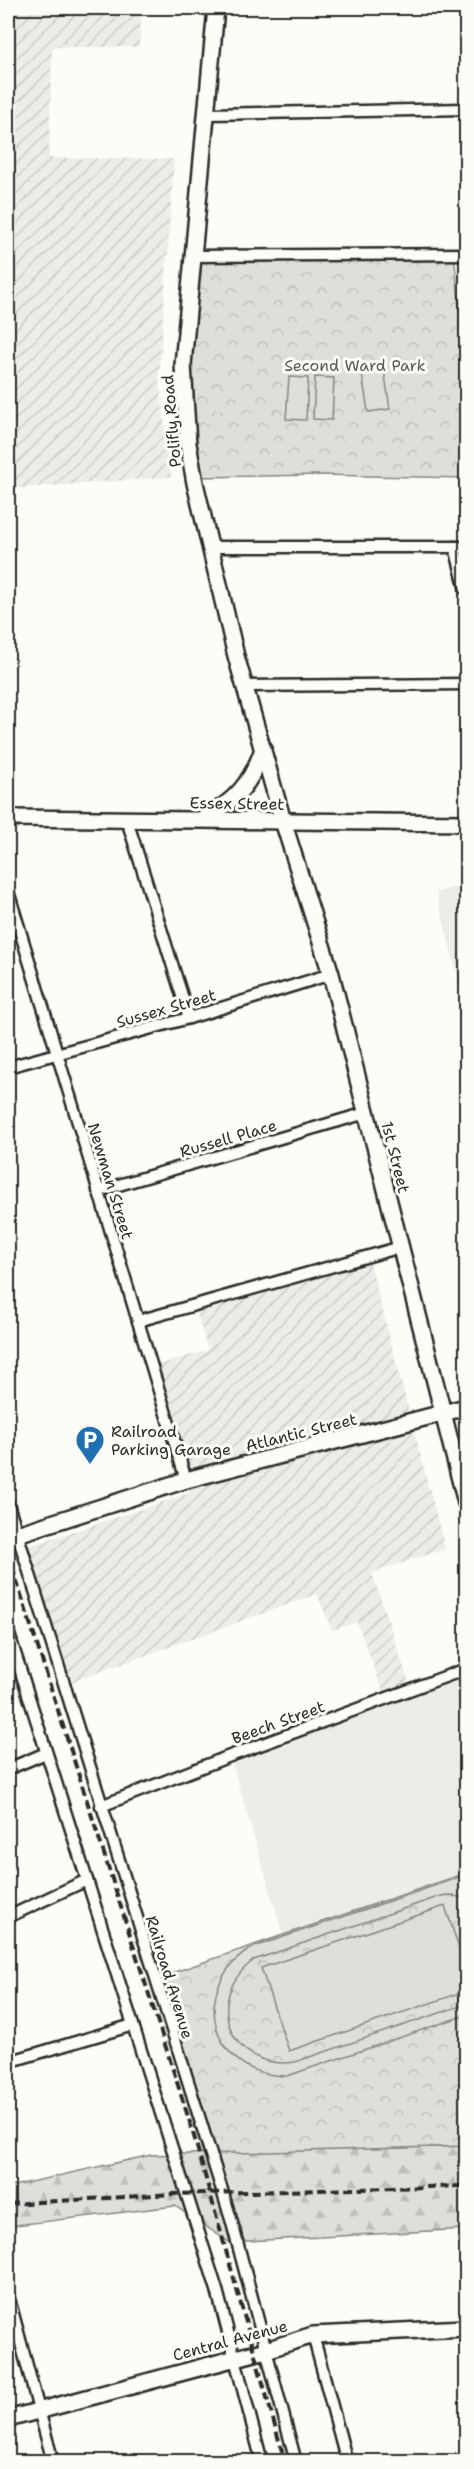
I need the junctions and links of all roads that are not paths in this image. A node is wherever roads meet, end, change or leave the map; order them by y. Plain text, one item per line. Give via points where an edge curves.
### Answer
1 (216, 8) edge
2 (466, 109) edge
3 (208, 114) junction
4 (466, 254) edge
5 (193, 256) junction
6 (210, 547) junction
7 (455, 547) junction
8 (466, 547) edge
9 (466, 590) edge
10 (466, 684) edge
11 (244, 686) junction
12 (262, 749) junction
13 (8, 818) edge
14 (127, 820) junction
15 (199, 820) junction
16 (283, 821) junction
17 (466, 823) edge
18 (8, 891) edge
19 (331, 974) junction
20 (189, 1018) junction
21 (57, 1054) junction
22 (8, 1067) edge
23 (366, 1113) junction
24 (98, 1191) junction
25 (401, 1247) junction
26 (138, 1321) junction
27 (466, 1407) edge
28 (444, 1414) junction
29 (186, 1480) junction
30 (466, 1503) edge
31 (8, 1504) edge
32 (12, 1535) edge
33 (8, 1631) edge
34 (466, 1669) edge
35 (46, 1753) junction
36 (8, 1769) edge
37 (101, 1806) junction
38 (87, 1880) junction
39 (8, 1917) edge
40 (133, 2025) junction
41 (8, 2062) edge
42 (8, 2295) edge
43 (466, 2328) edge
44 (313, 2335) junction
45 (266, 2350) junction
46 (234, 2358) junction
47 (39, 2410) junction
48 (8, 2419) edge
49 (52, 2462) edge
50 (262, 2462) edge
51 (296, 2462) edge
52 (347, 2462) edge

1 - 3 street, Polifly Road
2 - 3 street
3 - 5 street, Polifly Road
4 - 5 street
5 - 6 street, Polifly Road via 183,365 184,405 194,477
6 - 7 street
6 - 11 street, Polifly Road
7 - 8 street
7 - 9 street
10 - 11 street
11 - 12 street, Polifly Road
12 - 15 street via 240,793
12 - 16 street, Polifly Road
13 - 14 street, Essex Street
14 - 15 street, Essex Street
14 - 20 street
15 - 16 street, Essex Street
16 - 17 street, Essex Street
16 - 19 street, 1st Street
18 - 21 street, Newman Street
19 - 20 street, Sussex Street
19 - 23 street, 1st Street
20 - 21 street, Sussex Street
21 - 22 street, Sussex Street
21 - 24 street, Newman Street
23 - 24 street, Russell Place
23 - 25 street, 1st Street
24 - 26 street, Newman Street
25 - 26 street
25 - 28 street, 1st Street
26 - 29 street, Newman Street
27 - 28 street, Atlantic Street
28 - 29 street, Atlantic Street
28 - 30 street, 1st Street
29 - 32 street, Atlantic Street
31 - 32 street, Railroad Avenue
32 - 37 street, Railroad Avenue
33 - 35 street
34 - 37 street, Beech Street
35 - 36 street
35 - 38 street
37 - 45 street, Railroad Avenue via 231,2219
38 - 39 street
38 - 40 street
40 - 41 street
40 - 46 street via 217,2290
42 - 47 street
43 - 44 street, Central Avenue
44 - 45 street, Central Avenue
44 - 52 street
45 - 46 street, Central Avenue
45 - 51 street, Railroad Avenue
46 - 47 street, Central Avenue
46 - 50 street
47 - 48 street, Central Avenue
47 - 49 street

